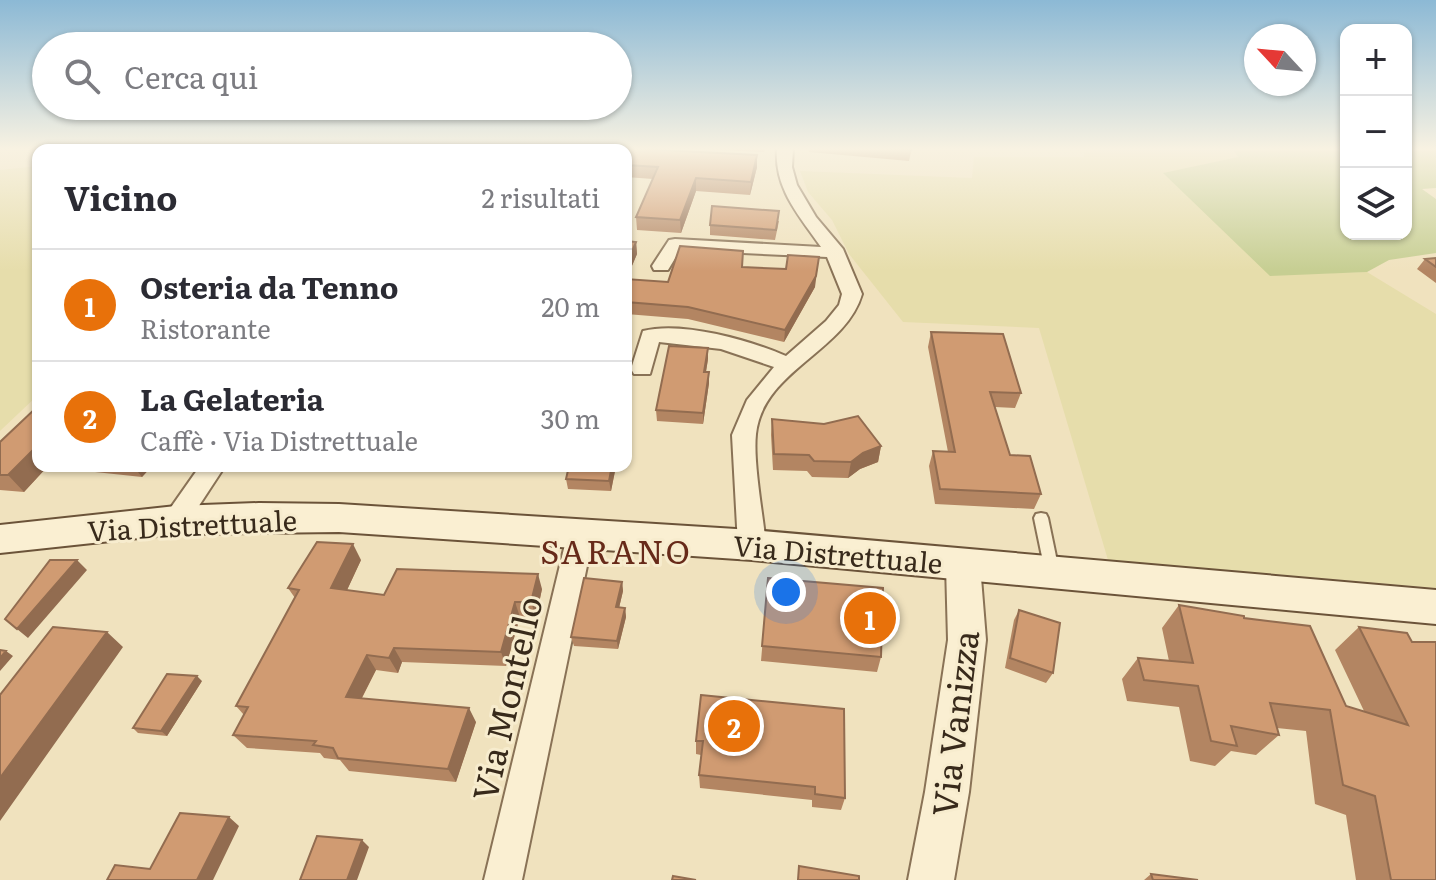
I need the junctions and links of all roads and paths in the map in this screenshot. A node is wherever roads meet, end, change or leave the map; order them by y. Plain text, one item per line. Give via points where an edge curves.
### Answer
1 (791, 189) edge
2 (834, 249) junction
3 (661, 266) dead end
4 (788, 365) junction
5 (642, 369) dead end
6 (209, 472) edge
7 (1041, 518) dead end
8 (176, 520) junction
9 (581, 532) junction
10 (0, 539) edge
11 (752, 545) junction
12 (963, 565) junction
13 (1053, 574) junction
14 (1436, 607) edge
15 (503, 880) edge
16 (931, 880) edge

1 - 2 street
2 - 3 street via 821,253 675,244
2 - 4 street via 850,283 850,305
4 - 5 street via 760,351 685,335 650,335
4 - 11 street via 754,407 744,435
6 - 8 street
7 - 13 lane
8 - 9 main road, Via Distrettuale via 339,518
8 - 10 main road, Via Distrettuale
9 - 11 main road, Via Distrettuale
9 - 15 street, Via Montello
11 - 12 main road, Via Distrettuale
12 - 13 main road, Via Distrettuale
12 - 16 street, Via Vanizza via 967,640
13 - 14 main road, Via Distrettuale

